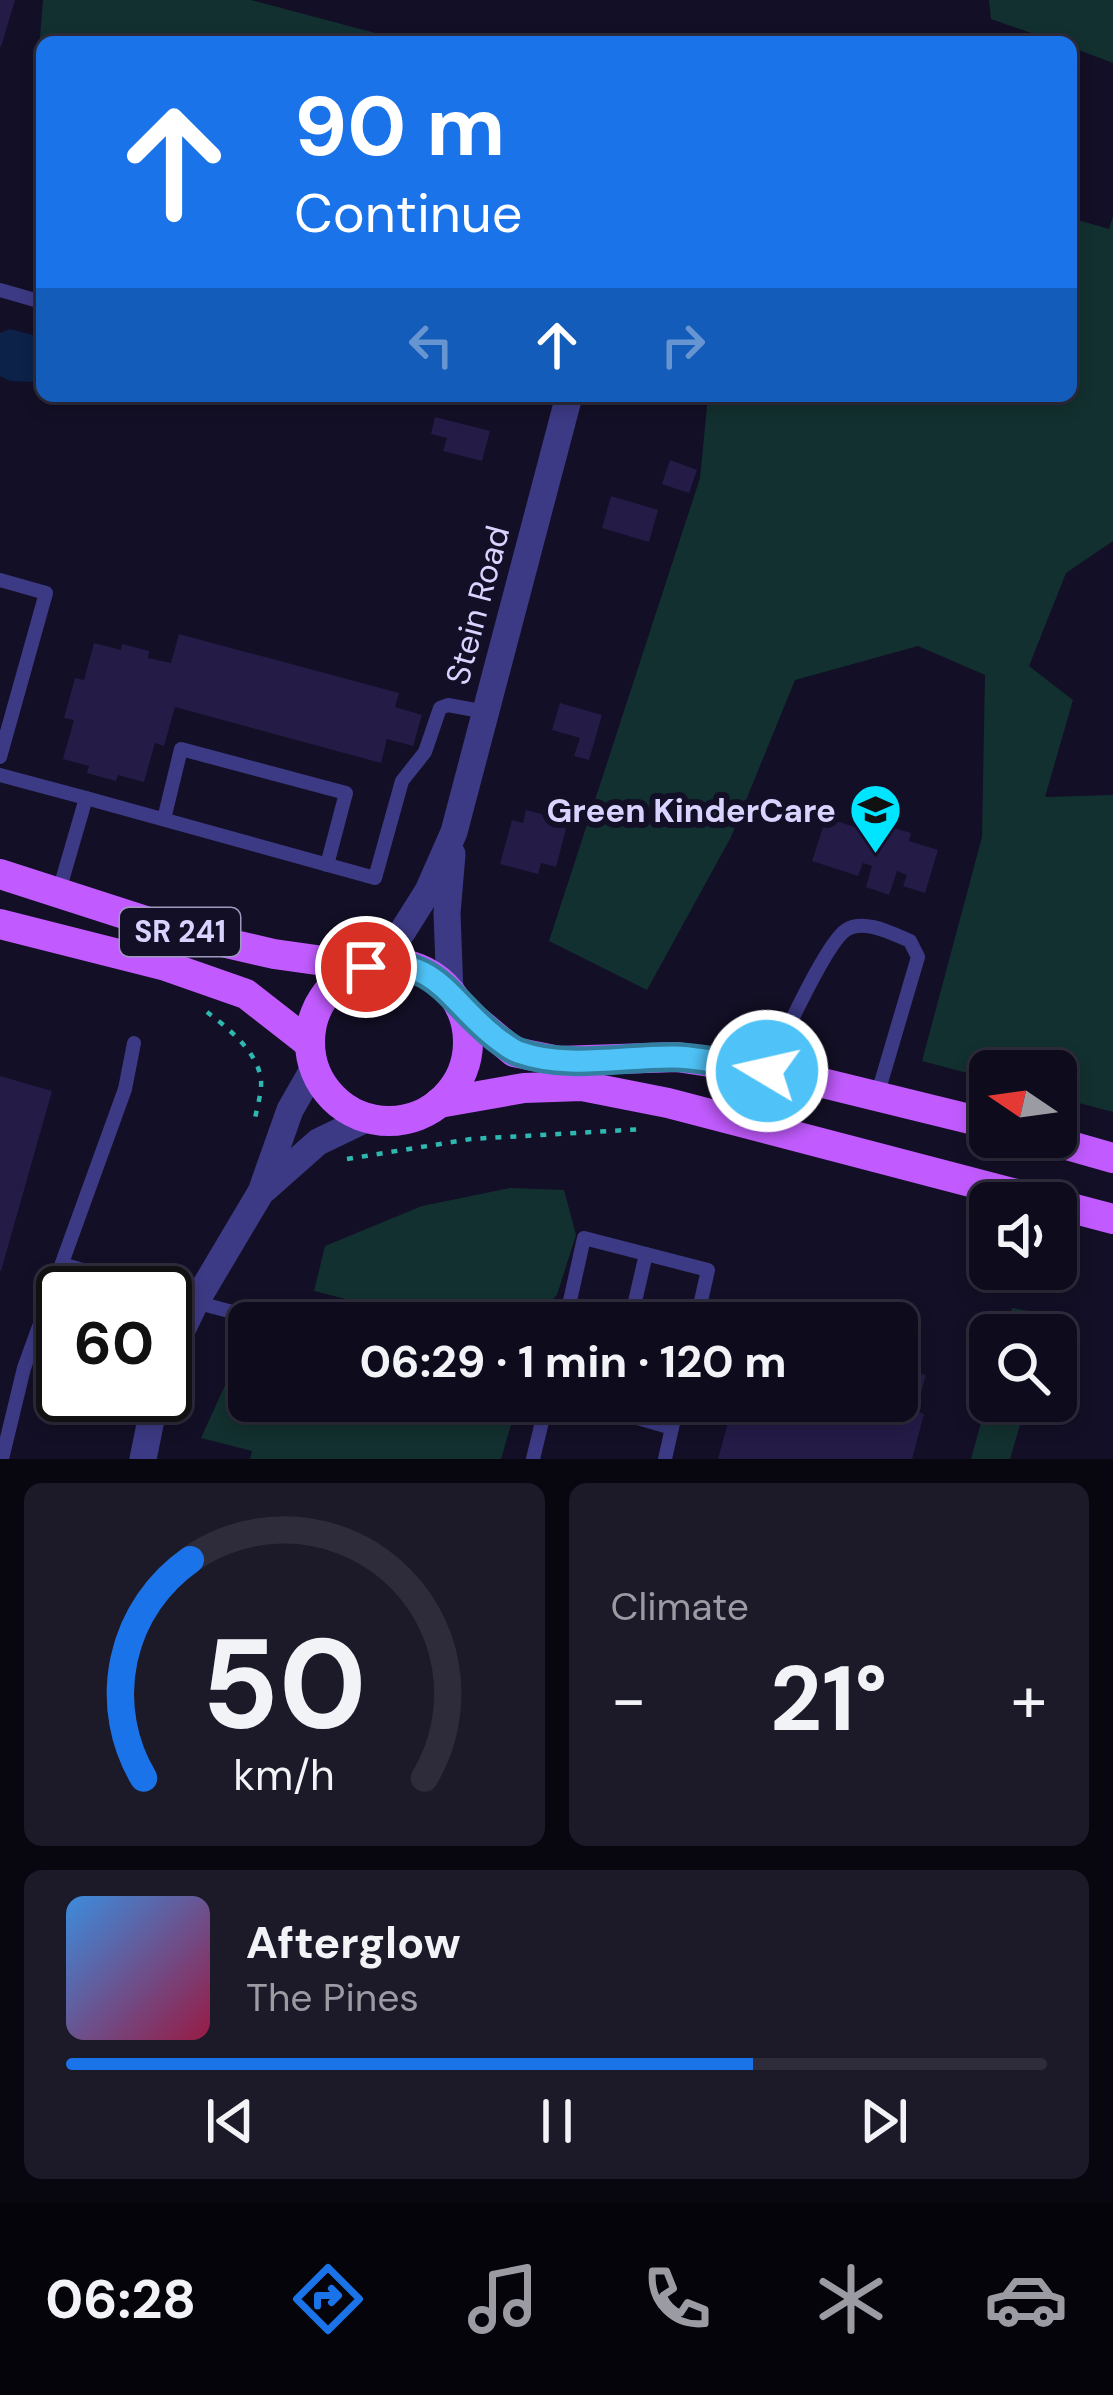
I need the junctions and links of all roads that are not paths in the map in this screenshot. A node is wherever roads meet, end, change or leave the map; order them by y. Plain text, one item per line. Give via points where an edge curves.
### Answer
1 (0, 290) edge
2 (36, 300) edge
3 (567, 402) edge
4 (0, 580) edge
5 (486, 712) junction
6 (0, 757) edge
7 (0, 776) edge
8 (86, 798) junction
9 (164, 819) junction
10 (454, 832) junction
11 (327, 865) junction
12 (0, 874) edge
13 (59, 891) junction
14 (0, 923) edge
15 (374, 965) junction
16 (455, 1000) junction
17 (134, 1042) dead end
18 (312, 1056) junction
19 (767, 1071) junction
20 (877, 1096) junction
21 (439, 1103) junction
22 (368, 1118) junction
23 (969, 1119) edge
24 (1077, 1148) edge
25 (1113, 1158) edge
26 (969, 1182) edge
27 (261, 1192) junction
28 (1077, 1210) edge
29 (1113, 1219) edge
30 (646, 1254) junction
31 (62, 1264) junction
32 (69, 1266) edge
33 (192, 1302) edge
34 (570, 1302) edge
35 (635, 1302) edge
36 (701, 1302) edge
37 (195, 1303) junction
38 (192, 1309) edge
39 (228, 1311) edge
40 (151, 1422) edge
41 (542, 1422) edge
42 (657, 1422) edge
43 (673, 1422) edge
44 (672, 1427) junction
45 (2, 1459) edge
46 (143, 1459) edge
47 (533, 1459) edge
48 (665, 1459) edge

1 - 2 lane
3 - 5 street, Stein Road
4 - 6 lane via 46,593
5 - 10 street, Stein Road
5 - 11 lane via 440,708 425,752 402,781 375,878
7 - 8 lane
8 - 9 lane
8 - 13 lane
9 - 11 lane
9 - 11 lane via 181,749 346,793
10 - 15 street, Stein Road via 428,891
10 - 16 street, Stein Road via 448,913
12 - 13 main road, SR 241
13 - 15 main road, SR 241 via 274,955
14 - 18 main road, SR 241 via 246,994
15 - 16 main road, SR 241 via 422,970
15 - 18 main road via 326,994 314,1018
16 - 19 main road, SR 241 via 514,1052 560,1060 677,1057
16 - 21 main road via 466,1059
17 - 31 lane
18 - 22 main road, SR 241 via 326,1090
18 - 27 street
19 - 20 main road, SR 241
19 - 20 lane via 830,950 860,925 910,940 918,957
20 - 23 main road, SR 241
21 - 22 main road via 417,1116
21 - 26 main road via 582,1086
22 - 27 street via 317,1142
24 - 25 main road
27 - 37 street
28 - 29 main road
30 - 34 lane via 584,1238
30 - 35 lane
30 - 36 lane via 708,1270
31 - 32 lane
31 - 45 lane via 24,1367
33 - 37 lane
37 - 38 street
37 - 39 lane
40 - 46 street
41 - 47 lane
42 - 44 lane
43 - 44 lane
44 - 48 lane

